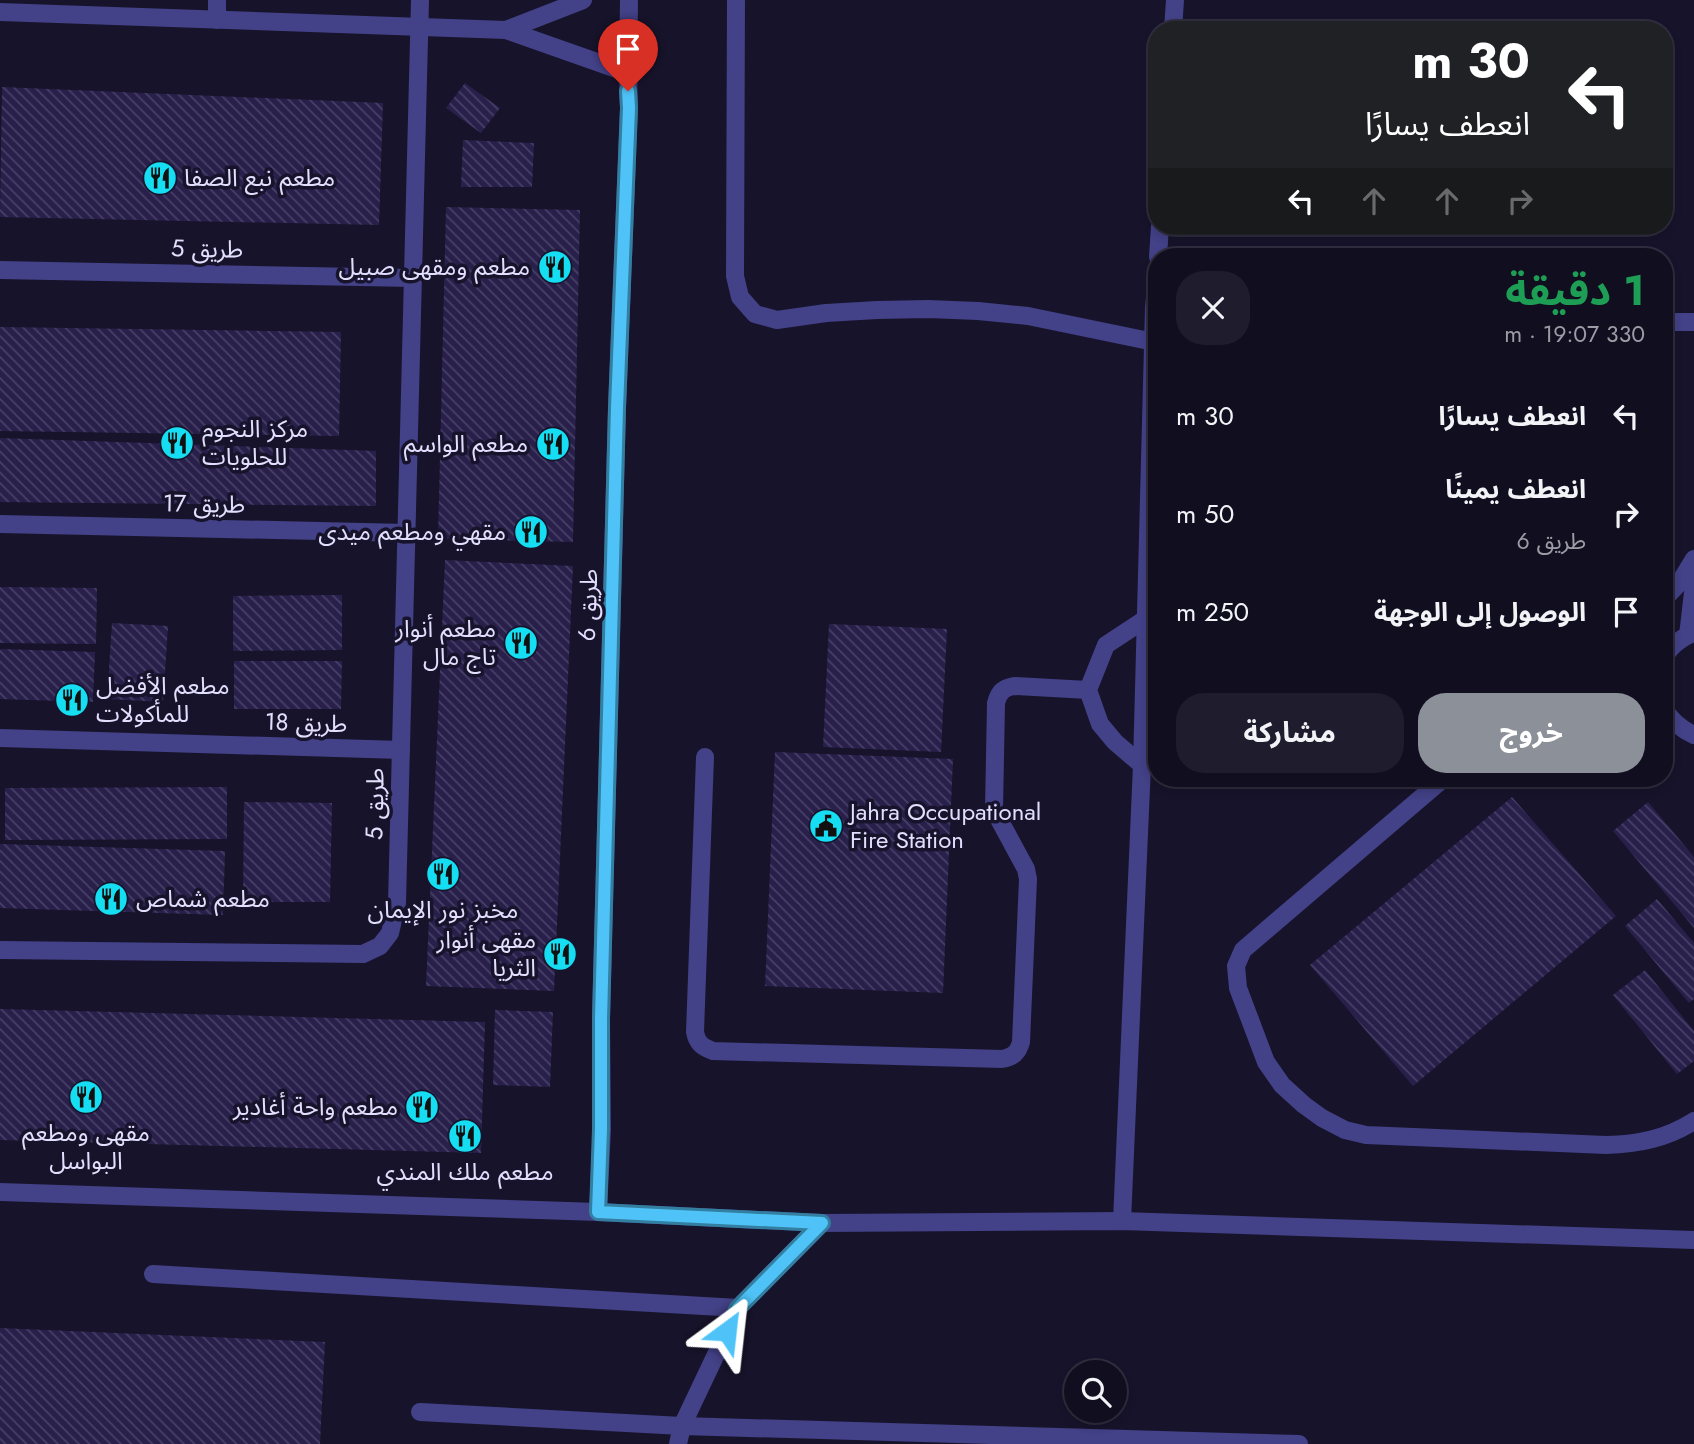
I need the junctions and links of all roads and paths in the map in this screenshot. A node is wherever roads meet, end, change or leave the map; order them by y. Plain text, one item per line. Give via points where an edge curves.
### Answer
1 (217, 0) edge
2 (420, 0) edge
3 (583, 0) edge
4 (629, 0) edge
5 (736, 0) edge
6 (1175, 0) edge
7 (0, 12) edge
8 (217, 20) junction
9 (1174, 21) edge
10 (419, 27) junction
11 (506, 30) junction
12 (628, 73) junction
13 (0, 270) edge
14 (413, 278) junction
15 (1673, 322) edge
16 (1694, 323) edge
17 (1148, 341) edge
18 (0, 524) edge
19 (407, 533) junction
20 (1694, 559) edge
21 (1148, 572) edge
22 (1694, 584) edge
23 (1673, 589) edge
24 (1147, 618) junction
25 (1691, 634) edge
26 (1673, 646) edge
27 (1088, 690) junction
28 (1673, 721) edge
29 (1694, 735) edge
30 (0, 738) edge
31 (401, 750) junction
32 (705, 757) dead end
33 (1142, 765) junction
34 (1434, 787) edge
35 (0, 950) edge
36 (1694, 1121) edge
37 (0, 1192) edge
38 (598, 1212) junction
39 (1122, 1221) junction
40 (822, 1223) junction
41 (1694, 1240) edge
42 (153, 1274) dead end
43 (738, 1308) junction
44 (420, 1412) dead end
45 (680, 1435) edge
46 (1299, 1444) edge

1 - 8 street
2 - 10 street, طريق 5
3 - 11 street
4 - 12 street, طريق 6
5 - 17 street via 735,276 740,298 755,314 776,320 877,310 978,311 1028,316
6 - 9 street
7 - 8 street
8 - 10 street
10 - 11 street
10 - 14 street, طريق 5
11 - 12 street
12 - 38 street, طريق 6
13 - 14 street, طريق 5
14 - 19 street, طريق 5
15 - 16 street
18 - 19 street, طريق 17
19 - 31 street, طريق 5
20 - 23 street
21 - 24 street
22 - 25 street
24 - 27 street via 1106,645
24 - 33 street
25 - 26 street
27 - 32 street via 1014,686 998,694 994,810 1028,879 1021,1042 1012,1057 1002,1059 713,1051 697,1041
27 - 33 street via 1100,724
28 - 29 street
30 - 31 street, طريق 18
31 - 35 street, طريق 5 via 397,903 390,933 380,946 363,954
33 - 39 street
34 - 36 street via 1243,950 1236,966 1238,988 1266,1062 1282,1085 1322,1118 1366,1135 1632,1144 1656,1139
37 - 38 street
38 - 40 street
39 - 40 street
39 - 41 street
40 - 43 street
42 - 43 street
43 - 45 street
44 - 45 street
45 - 46 street

